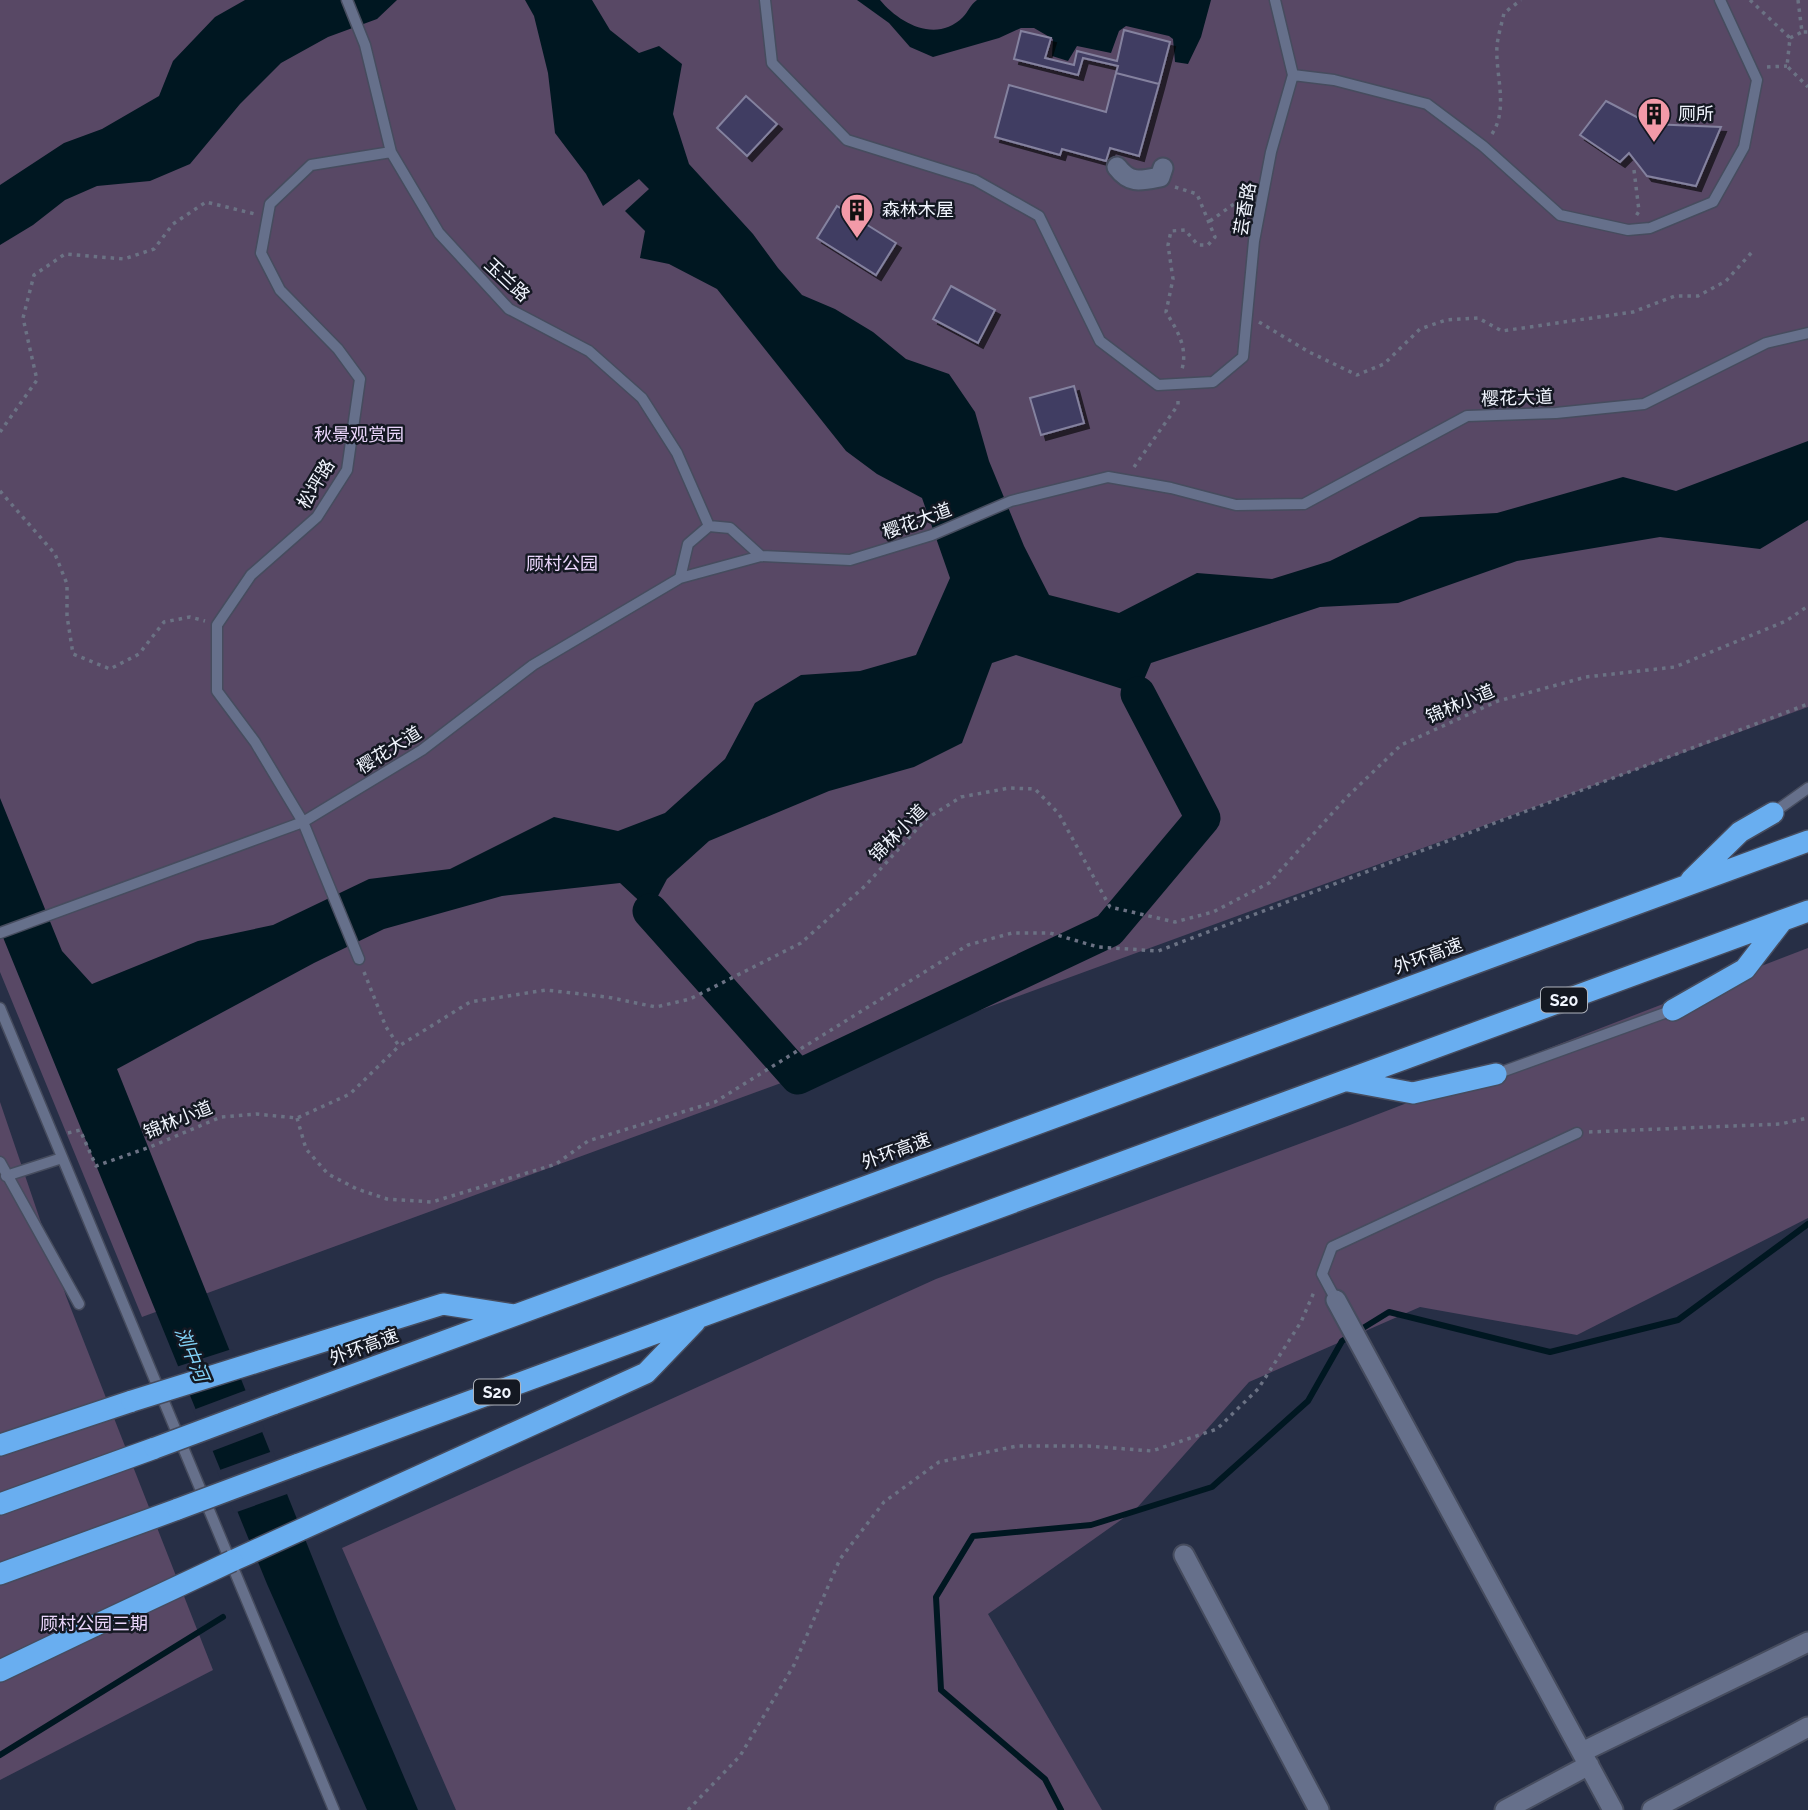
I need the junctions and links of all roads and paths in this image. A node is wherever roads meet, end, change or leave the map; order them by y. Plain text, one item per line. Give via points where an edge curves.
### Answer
1 (347, 0) edge
2 (765, 0) edge
3 (1275, 0) edge
4 (1521, 0) edge
5 (1720, 0) edge
6 (1750, 0) edge
7 (1798, 0) edge
8 (1805, 32) edge
9 (1790, 38) junction
10 (1293, 75) junction
11 (1808, 87) edge
12 (1483, 146) junction
13 (391, 152) junction
14 (1117, 167) dead end
15 (1634, 170) dead end
16 (1162, 173) joint
17 (1263, 197) junction
18 (267, 216) junction
19 (1210, 221) junction
20 (1628, 230) junction
21 (1752, 252) dead end
22 (1246, 321) junction
23 (1808, 333) edge
24 (1178, 384) junction
25 (0, 432) edge
26 (1125, 480) junction
27 (0, 491) edge
28 (709, 526) junction
29 (761, 556) junction
30 (680, 578) junction
31 (1808, 606) edge
32 (217, 625) junction
33 (1808, 704) edge
34 (1808, 788) edge
35 (1773, 813) joint
36 (303, 822) junction
37 (1808, 841) edge
38 (1684, 886) junction
39 (1808, 911) edge
40 (1783, 920) junction
41 (0, 933) edge
42 (359, 959) joint
43 (0, 1008) edge
44 (1673, 1010) joint
45 (399, 1046) junction
46 (1496, 1074) joint
47 (1346, 1080) junction
48 (297, 1118) junction
49 (1808, 1118) edge
50 (1577, 1133) joint
51 (54, 1138) junction
52 (62, 1158) junction
53 (0, 1161) edge
54 (6, 1176) junction
55 (1322, 1274) junction
56 (1336, 1300) joint
57 (79, 1304) dead end
58 (516, 1315) junction
59 (698, 1318) junction
60 (0, 1445) edge
61 (0, 1504) edge
62 (1184, 1555) dead end
63 (0, 1574) edge
64 (1808, 1642) edge
65 (0, 1671) edge
66 (1808, 1727) edge
67 (1586, 1759) junction
68 (334, 1810) edge
69 (688, 1810) edge
70 (1319, 1810) edge
71 (1505, 1810) edge
72 (1613, 1810) edge
73 (1651, 1810) edge

1 - 13 lane, 玉兰路 via 365,45
2 - 24 lane, 芸香路 via 772,64 847,140 975,180 1039,216 1100,341 1158,385
3 - 10 lane
4 - 12 path via 1504,13 1497,46 1498,125
5 - 20 lane via 1757,80 1744,147 1713,202 1650,228
6 - 9 path
7 - 8 path
8 - 9 path
9 - 11 path via 1787,66
10 - 12 lane via 1334,80 1427,104
10 - 17 lane, 芸香路
12 - 20 lane via 1560,215
13 - 18 lane, 松坪路 via 311,165 270,204
13 - 28 lane, 玉兰路 via 439,233 509,309 589,351 642,398 677,453
14 - 16 street via 1137,182
15 - 20 path via 1639,211
16 - 19 path via 1179,190 1197,194
17 - 19 path via 1241,199
17 - 22 lane, 芸香路
18 - 25 path via 206,202 173,224 153,249 124,259 65,254 34,275 23,318 37,380
18 - 32 lane, 松坪路 via 261,253 280,290 338,349 360,379 347,470 317,517 251,575
19 - 24 path via 1216,236 1208,246 1198,246 1185,230 1171,231 1168,246 1173,279 1166,312 1181,336 1184,361
21 - 22 path via 1726,281 1698,296 1675,296 1633,312 1502,331 1478,318 1446,320 1420,330 1384,364 1357,375 1309,352 1263,322
22 - 24 lane, 芸香路 via 1243,357 1213,382
23 - 26 lane, 樱花大道 via 1766,343 1644,404 1467,416 1304,504 1237,505
24 - 26 path via 1178,405
26 - 29 lane, 樱花大道 via 1108,477 1011,501 932,535 850,560
27 - 32 path via 55,554 67,584 73,654 110,669 139,654 164,622 190,617
28 - 29 lane via 730,528
28 - 30 lane via 688,544
29 - 30 lane, 樱花大道
30 - 36 lane, 樱花大道 via 533,665 422,750
31 - 45 path, 锦林小道 via 1786,621 1675,667 1586,677 1498,701 1401,745 1269,883 1213,912 1175,922 1110,907 1059,814 1035,789 1009,788 961,797 926,819 865,886 801,943 690,999 656,1007 546,990 470,1002
32 - 36 lane via 217,691 255,742
33 - 48 path via 1158,951 1098,947 1050,933 1012,933 968,946 715,1102 588,1141 556,1164 432,1202 387,1199 328,1174 306,1149
34 - 35 lane
35 - 38 highway via 1740,832
36 - 41 lane, 樱花大道
36 - 42 lane
37 - 38 highway, 外环高速
38 - 58 highway, 外环高速
39 - 40 highway, S20
40 - 44 highway via 1745,969
40 - 47 highway, S20
42 - 45 path via 386,1027
43 - 51 lane
44 - 46 lane
45 - 48 path, 锦林小道 via 350,1094
46 - 47 highway via 1413,1093
47 - 59 highway, S20
48 - 51 path, 锦林小道 via 220,1117 96,1166 80,1130
49 - 50 path via 1780,1124
50 - 55 lane via 1332,1247
51 - 52 lane
52 - 54 lane
52 - 68 lane
53 - 54 lane
54 - 57 lane
55 - 56 lane
55 - 69 path via 1301,1322 1258,1389 1217,1429 1152,1451 1017,1446 939,1462 884,1502 839,1559 794,1665 740,1756
56 - 67 street
58 - 60 highway, bridge via 443,1304
58 - 61 highway, 外环高速, bridge
59 - 63 highway, S20, bridge
59 - 65 highway, bridge via 646,1373
62 - 70 street
64 - 67 street
66 - 73 street
67 - 71 street
67 - 72 street

